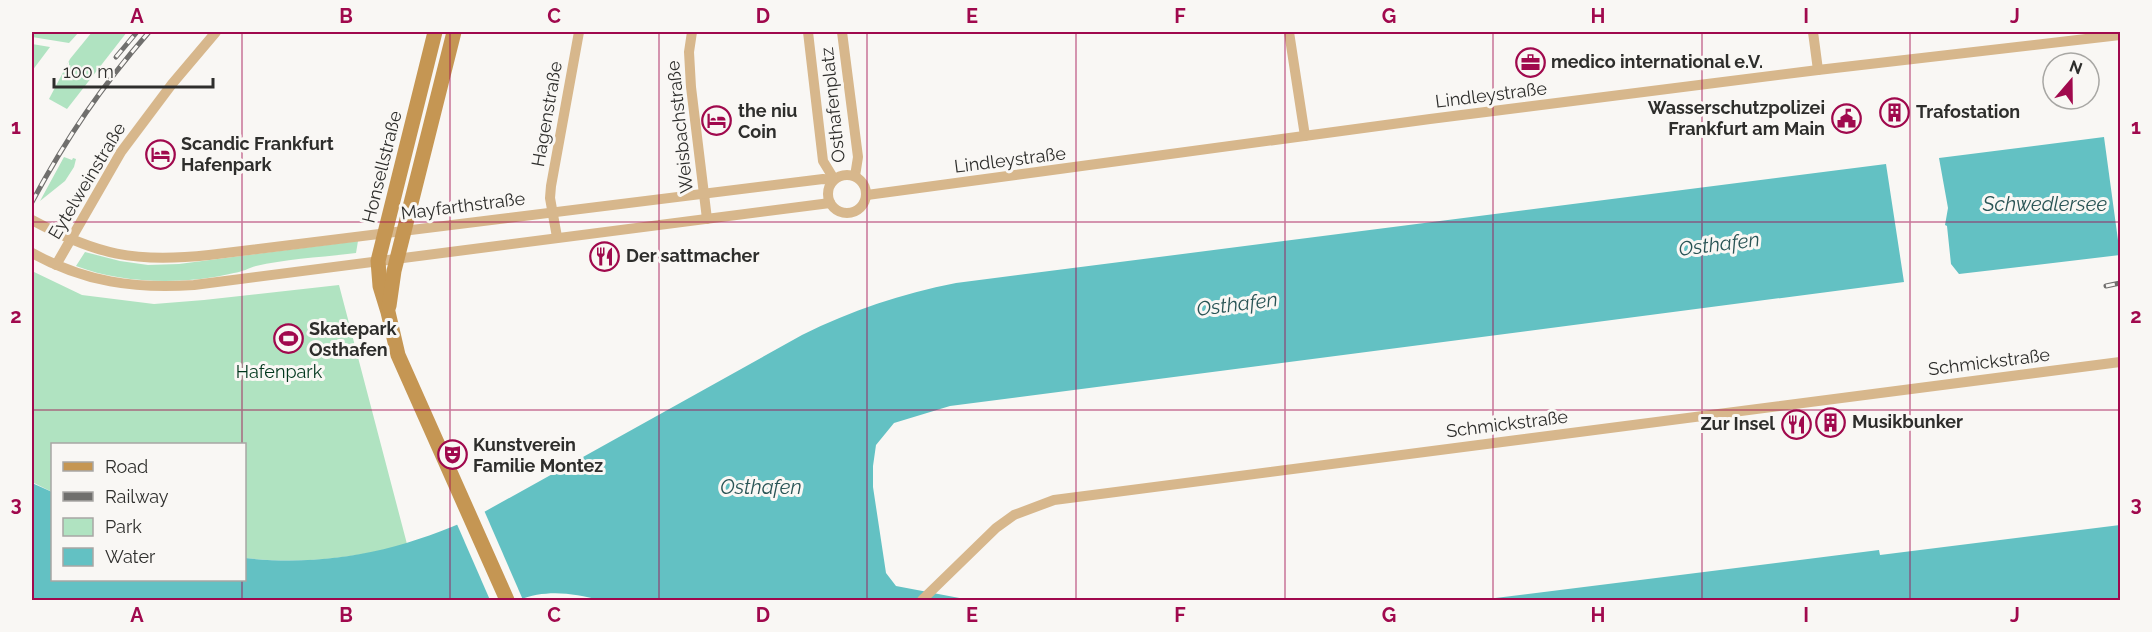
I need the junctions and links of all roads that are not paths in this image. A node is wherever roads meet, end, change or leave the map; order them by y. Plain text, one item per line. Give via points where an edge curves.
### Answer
1 (216, 32) edge
2 (435, 32) edge
3 (454, 32) edge
4 (579, 32) edge
5 (692, 32) edge
6 (808, 32) edge
7 (842, 32) edge
8 (1289, 32) edge
9 (1813, 32) edge
10 (2121, 35) edge
11 (1818, 70) junction
12 (1305, 136) junction
13 (855, 176) junction
14 (834, 180) junction
15 (703, 193) junction
16 (867, 195) junction
17 (830, 203) junction
18 (553, 212) junction
19 (707, 219) junction
20 (32, 220) edge
21 (405, 229) junction
22 (386, 232) junction
23 (557, 237) junction
24 (70, 240) junction
25 (32, 253) edge
26 (397, 259) junction
27 (378, 261) junction
28 (56, 265) junction
29 (388, 312) junction
30 (2121, 362) edge
31 (926, 597) edge
32 (507, 600) edge

1 - 24 street, Eytelweinstraße via 121,152
2 - 22 street, Honsellstraße
3 - 21 street, Honsellstraße
4 - 18 street, Hagenstraße via 551,186
5 - 15 street, Weisbachstraße via 690,87
6 - 14 street, Osthafenplatz via 823,161
7 - 13 street, Osthafenplatz via 858,157
8 - 12 street
9 - 11 street
10 - 11 street, Lindleystraße
11 - 12 street, Lindleystraße
12 - 16 street, Lindleystraße
13 - 14 street via 842,175
13 - 16 street via 865,186
14 - 15 street, Mayfarthstraße
14 - 17 street via 828,192
15 - 18 street, Mayfarthstraße
15 - 19 street, Weisbachstraße
16 - 17 street via 855,212 841,212
17 - 19 street
18 - 21 street, Mayfarthstraße
18 - 23 street, Hagenstraße
19 - 23 street
20 - 24 street, Mayfarthstraße
21 - 22 street, Mayfarthstraße
21 - 26 street, Honsellstraße
22 - 24 street, Mayfarthstraße via 158,259 117,255
22 - 27 street, Honsellstraße
23 - 26 street
24 - 28 street, Eytelweinstraße
25 - 28 street
26 - 27 street
26 - 29 street, Honsellstraße
27 - 28 street via 161,287 115,283
27 - 29 street, Honsellstraße
29 - 32 street, Honsellstraße via 398,355
30 - 31 street, Schmickstraße via 1054,500 1014,515 996,528

